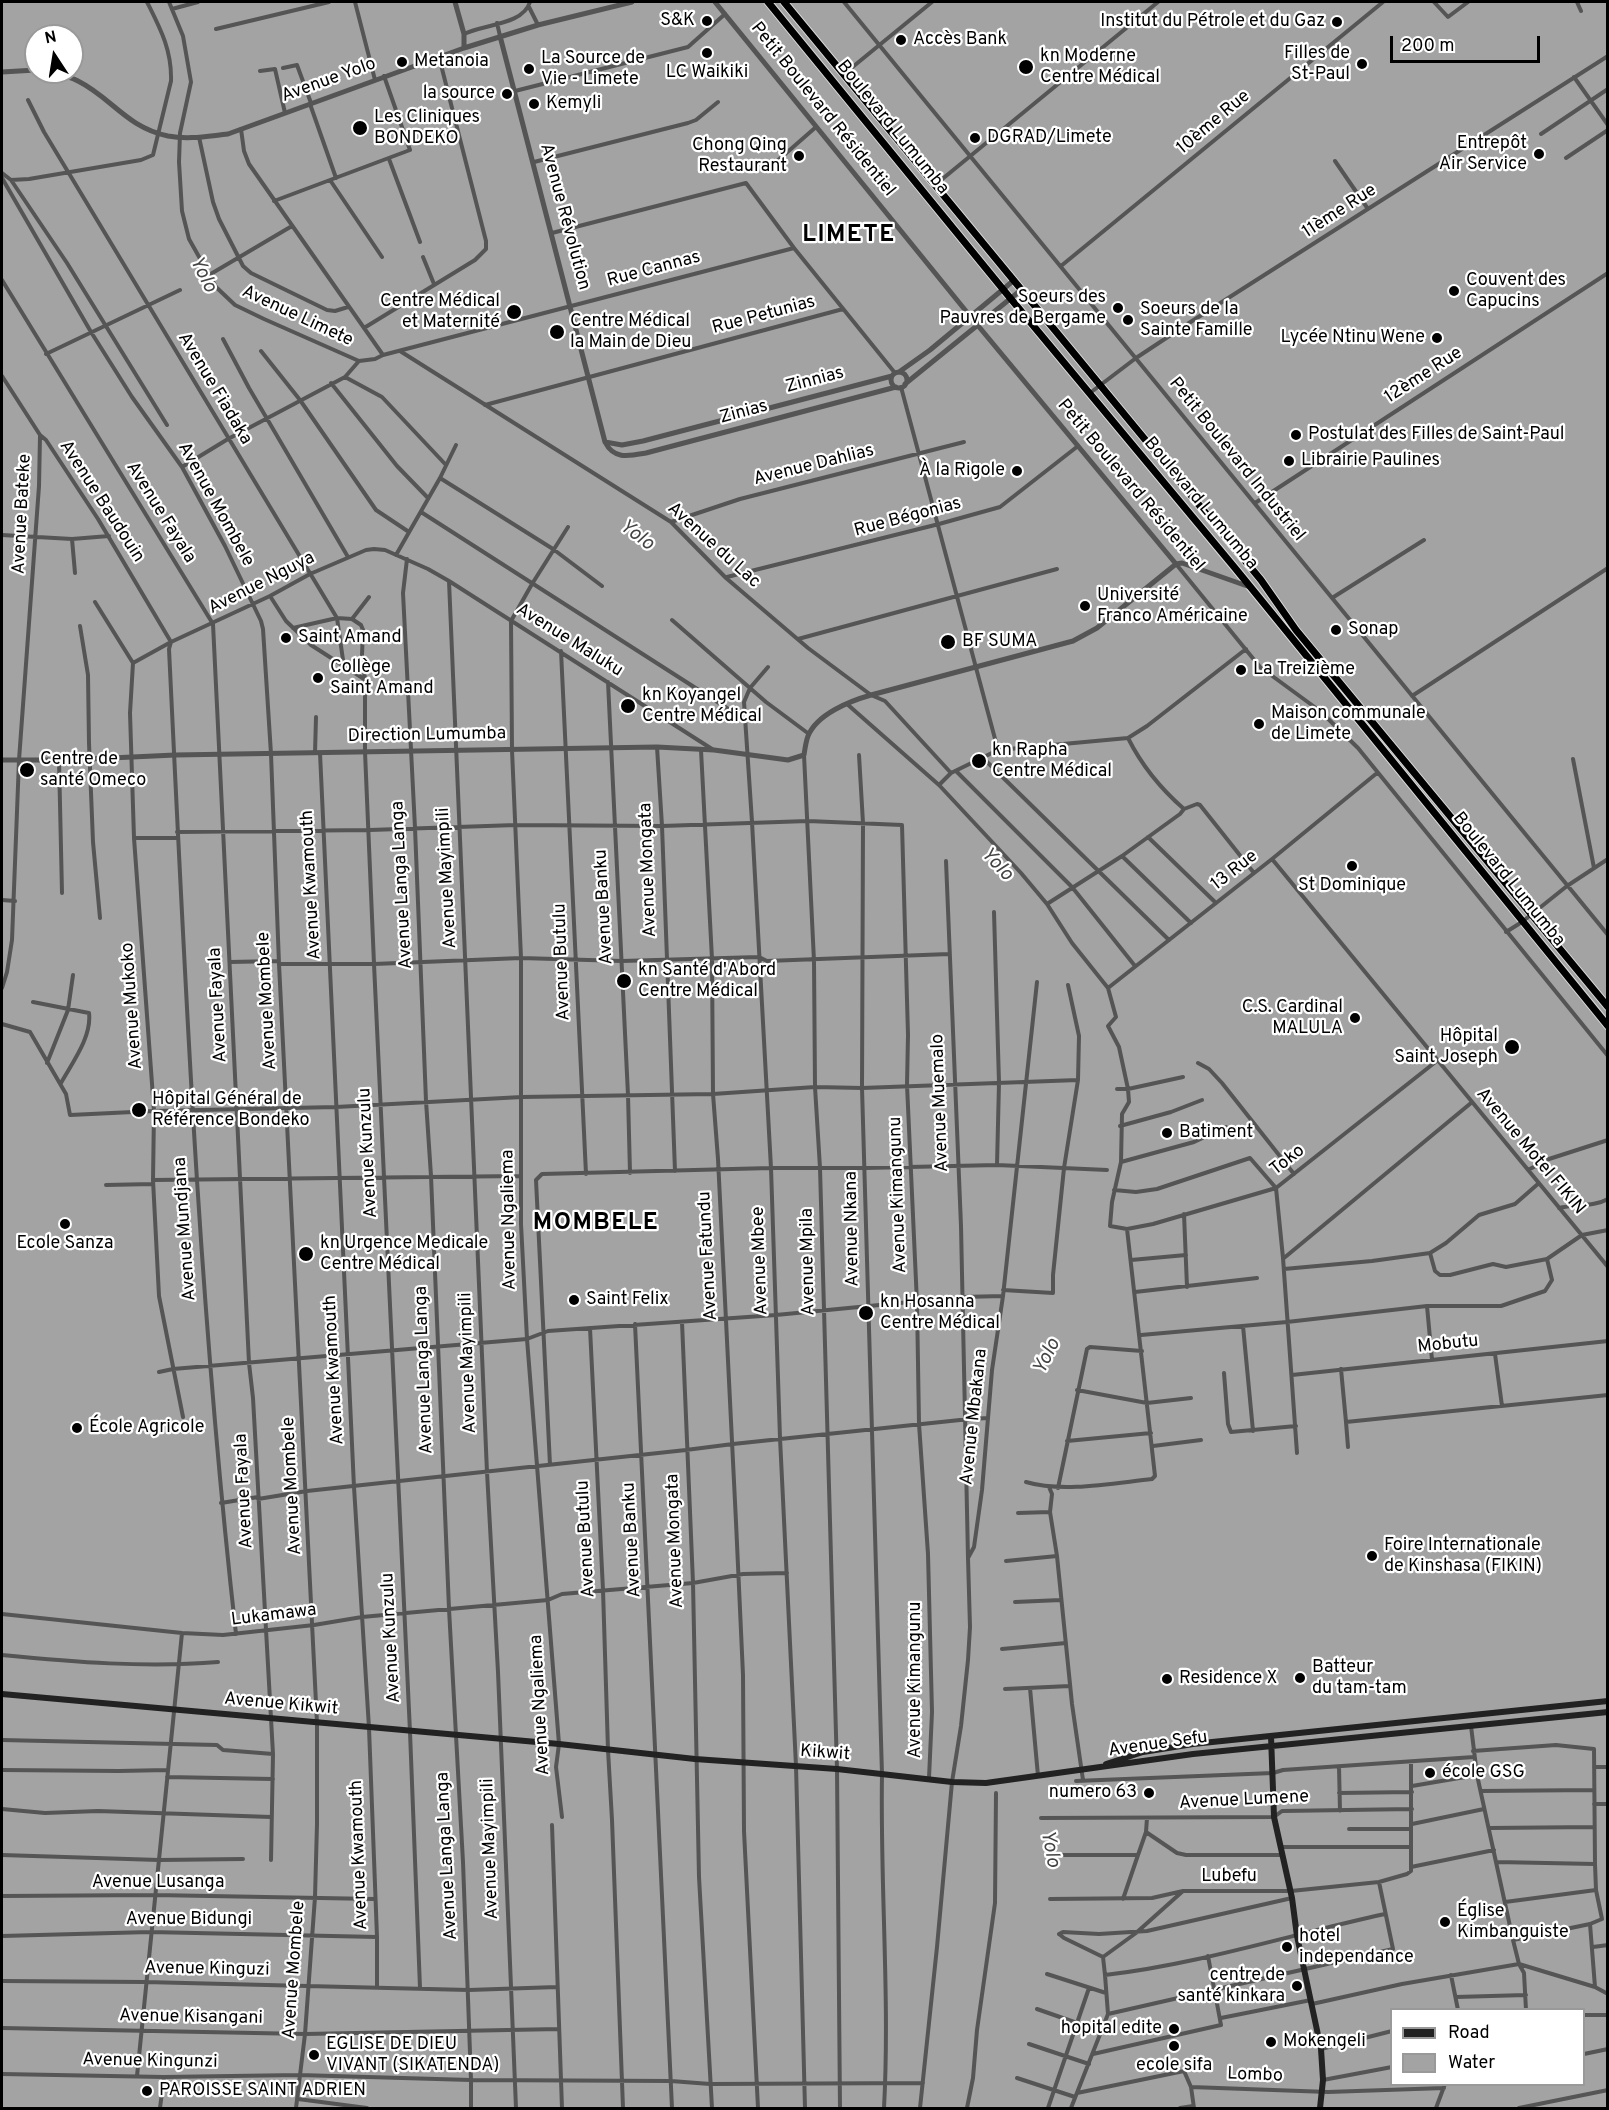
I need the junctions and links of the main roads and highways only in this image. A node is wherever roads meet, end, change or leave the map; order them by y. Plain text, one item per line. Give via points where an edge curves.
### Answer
1 (768, 2) edge
2 (784, 2) edge
3 (1608, 1007) edge
4 (1608, 1026) edge
5 (2, 1694) edge
6 (1608, 1701) edge
7 (1608, 1712) edge
8 (1271, 1736) junction
9 (558, 1744) joint
10 (1272, 1746) junction
11 (1086, 1770) junction
12 (1320, 2109) edge

1 - 4 highway, Boulevard Lumumba
2 - 3 highway, Boulevard Lumumba
5 - 9 main road, Avenue Kikwit
6 - 8 main road, Avenue Sefu
7 - 10 main road, Avenue Sefu
8 - 10 main road
8 - 11 main road, Avenue Sefu via 1162,1748
9 - 11 main road, Kikwit via 952,1782 1010,1781
10 - 11 main road, Avenue Sefu
10 - 12 main road via 1274,1817 1321,2049

